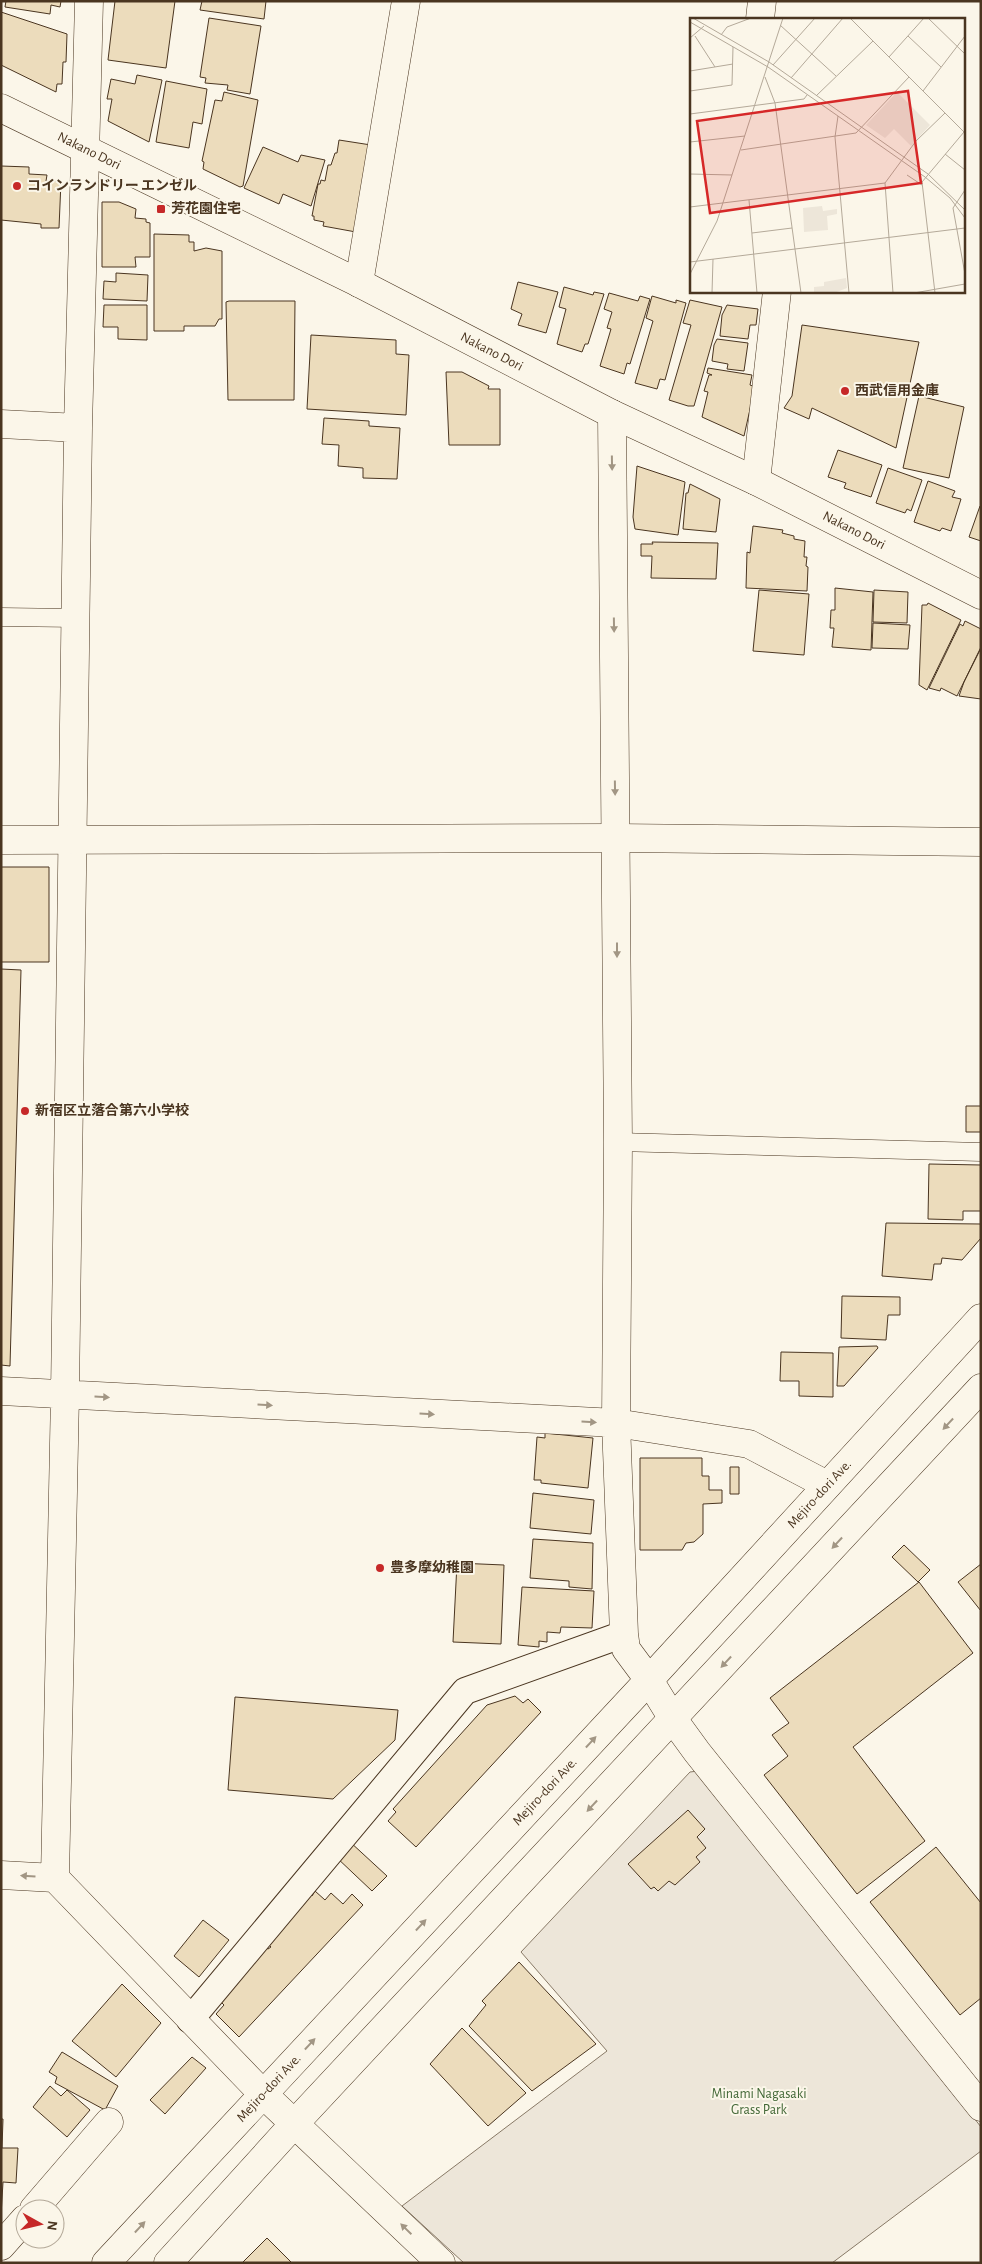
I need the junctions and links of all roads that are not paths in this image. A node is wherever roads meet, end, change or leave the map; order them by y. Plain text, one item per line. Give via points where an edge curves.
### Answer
1 (89, 1) edge
2 (406, 1) edge
3 (762, 1) edge
4 (760, 18) edge
5 (1, 108) edge
6 (86, 149) junction
7 (359, 284) junction
8 (777, 292) edge
9 (612, 414) junction
10 (1, 424) edge
11 (78, 428) junction
12 (756, 481) junction
13 (981, 595) edge
14 (1, 617) edge
15 (76, 618) junction
16 (616, 838) junction
17 (1, 840) edge
18 (74, 841) junction
19 (981, 842) edge
20 (618, 1142) junction
21 (981, 1152) edge
22 (981, 1318) edge
23 (981, 1388) edge
24 (1, 1391) edge
25 (65, 1395) junction
26 (616, 1423) junction
27 (827, 1484) junction
28 (624, 1634) junction
29 (649, 1680) junction
30 (673, 1719) junction
31 (1, 1874) edge
32 (55, 1878) junction
33 (190, 2020) junction
34 (263, 2094) junction
35 (981, 2107) edge
36 (109, 2122) dead end
37 (294, 2123) junction
38 (43, 2199) edge
39 (15, 2230) edge
40 (1, 2246) edge
41 (106, 2263) edge
42 (168, 2263) edge
43 (441, 2263) edge

1 - 6 street
2 - 7 street
3 - 4 street
5 - 6 street, Nakano Dori
6 - 7 street, Nakano Dori
6 - 11 street
7 - 9 street, Nakano Dori
8 - 12 street
9 - 12 street, Nakano Dori
9 -> 16 street
10 - 11 street
11 - 15 street
12 - 13 street, Nakano Dori
14 - 15 lane
15 - 18 street
16 - 18 street
16 - 19 street
16 -> 20 street
17 - 18 street
18 - 25 street
20 - 21 lane
20 - 26 street
22 - 27 street, Mejiro-dori Ave.
23 -> 30 street
24 - 25 street
25 -> 26 street
25 - 32 street
26 - 27 street via 749,1444
26 - 28 street
27 - 29 street, Mejiro-dori Ave.
28 - 29 street via 626,1650
28 - 33 street via 464,1691
29 - 30 street
34 -> 29 street, Mejiro-dori Ave.
30 - 35 street
30 -> 37 street
32 -> 31 street
32 - 33 street
33 - 34 street
34 - 37 street
41 -> 34 street, Mejiro-dori Ave.
36 - 38 street
37 - 42 street
43 -> 37 street
39 - 40 street

